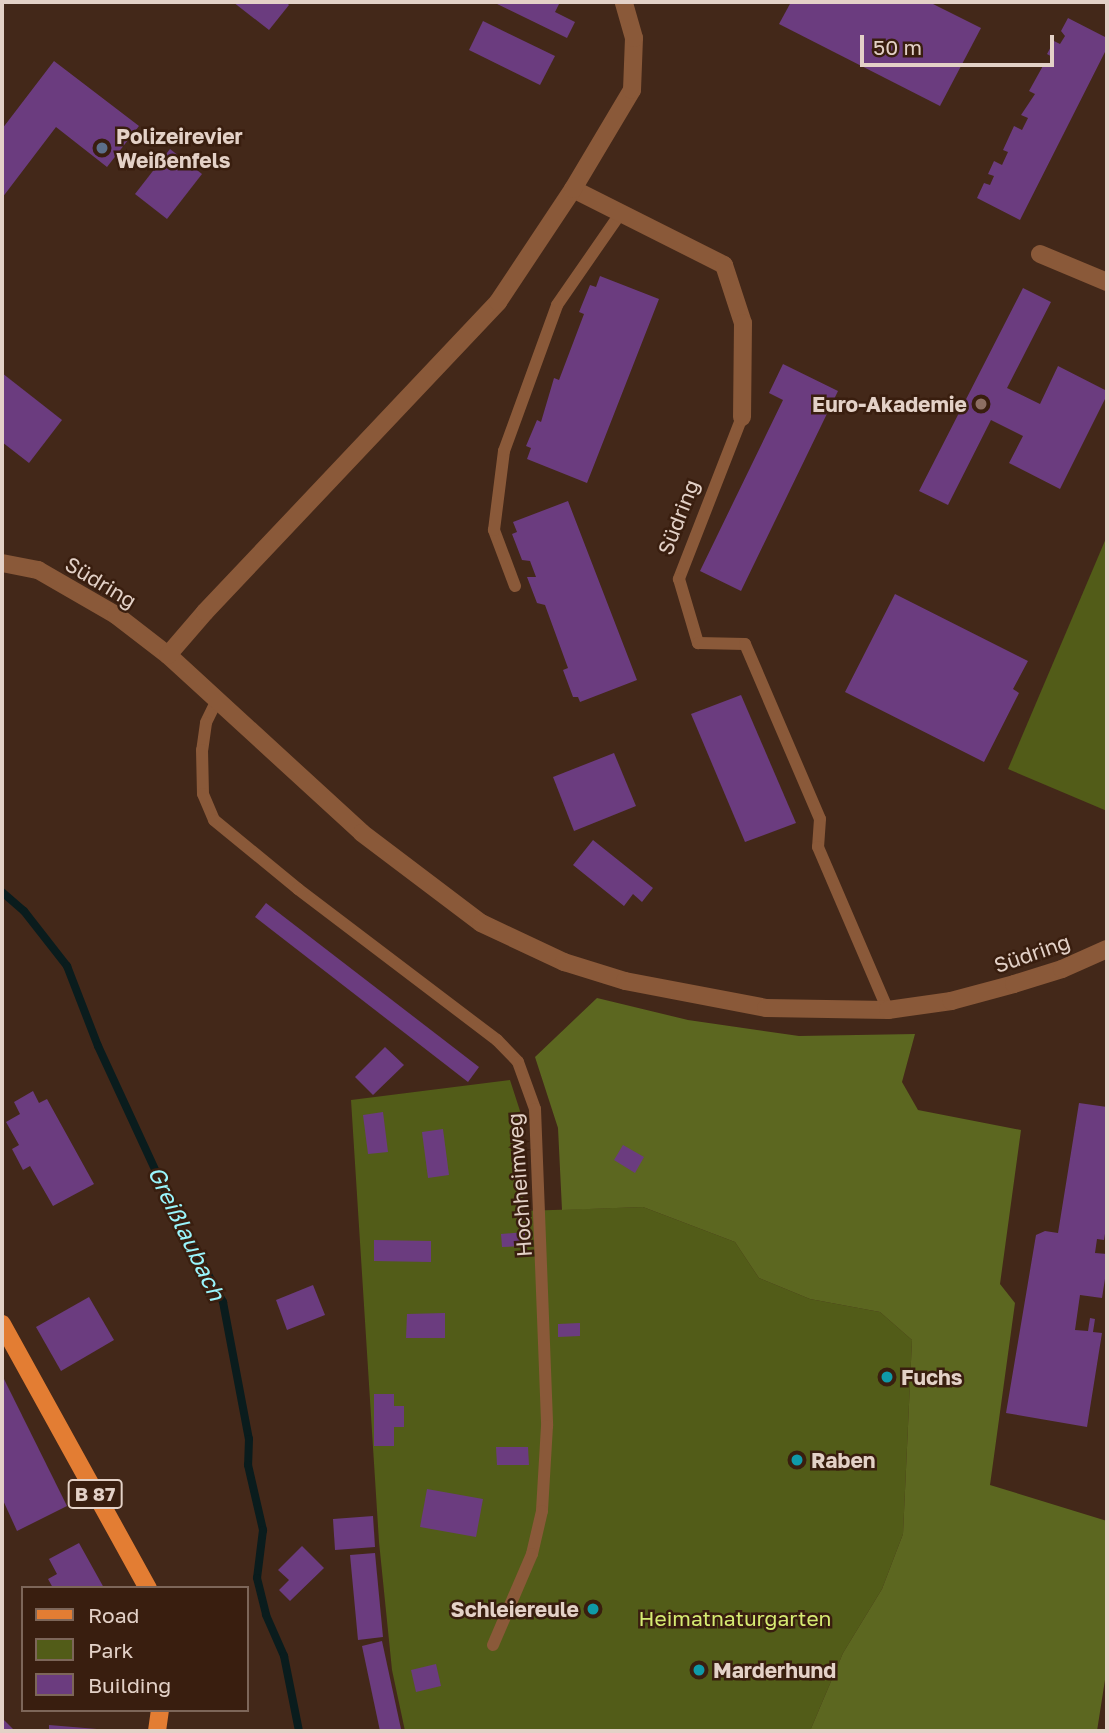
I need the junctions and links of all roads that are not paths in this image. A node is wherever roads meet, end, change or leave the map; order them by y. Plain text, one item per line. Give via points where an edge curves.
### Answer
1 (624, 2) edge
2 (573, 188) junction
3 (620, 215) junction
4 (1040, 254) dead end
5 (1107, 282) edge
6 (742, 417) joint
7 (2, 563) edge
8 (515, 586) dead end
9 (168, 656) junction
10 (217, 700) junction
11 (1107, 949) edge
12 (888, 1010) junction
13 (2, 1324) edge
14 (147, 1586) edge
15 (492, 1645) dead end
16 (160, 1712) edge
17 (157, 1731) edge

1 - 2 street via 634,38 632,90
2 - 3 street, Südring
2 - 9 street via 498,302 205,611
3 - 6 street, Südring via 724,265 743,323
3 - 8 lane via 557,305 504,451 494,530
4 - 5 street
6 - 12 lane, Südring via 679,579 698,643 745,644 820,818 818,847
7 - 9 street, Südring via 38,570 116,615
9 - 10 street, Südring
10 - 12 street, Südring via 362,833 481,923 564,962 625,981 766,1008
10 - 15 lane, Hochheimweg via 206,723 202,750 203,794 215,820 497,1040 519,1062 535,1109 547,1426 542,1511 532,1554
11 - 12 street, Südring via 1014,984 951,1001
13 - 14 main road, B 87
16 - 17 main road

